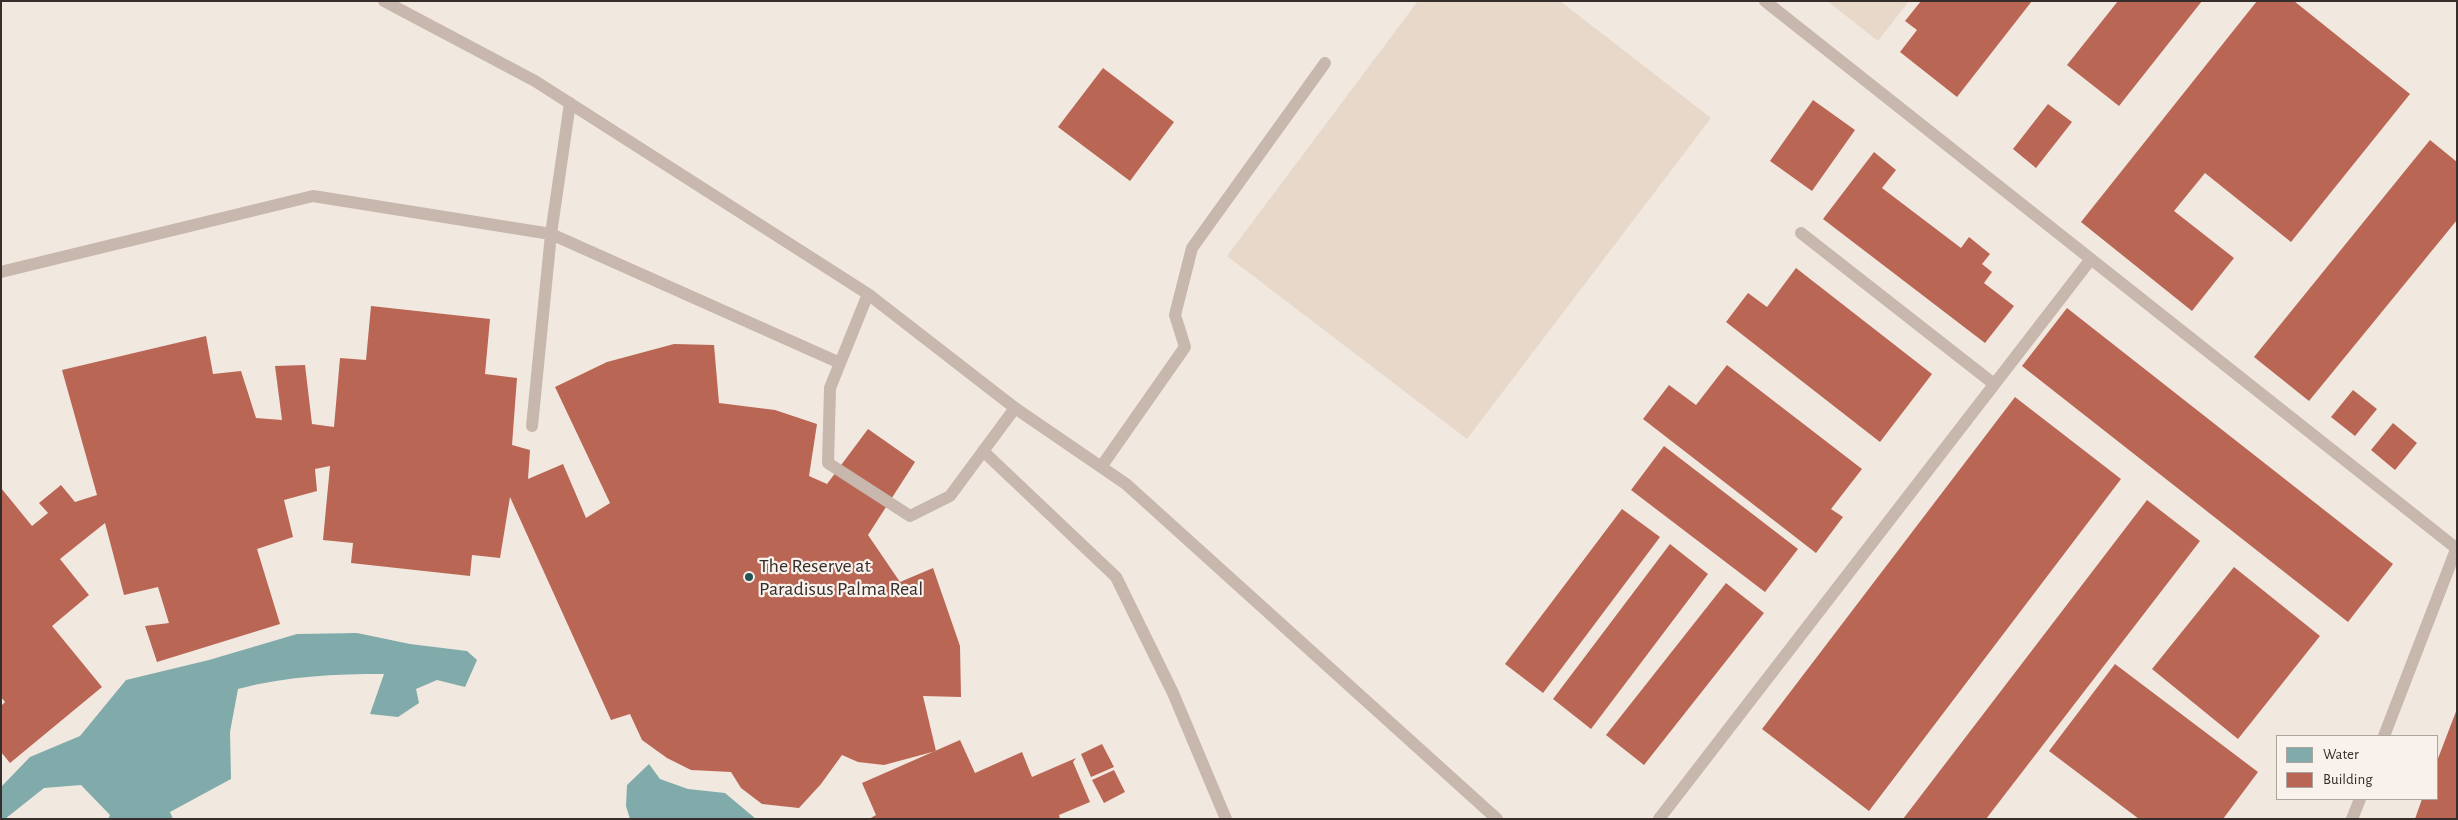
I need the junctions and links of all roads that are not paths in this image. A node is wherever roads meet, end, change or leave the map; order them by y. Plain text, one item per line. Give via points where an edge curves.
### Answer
1 (384, 1) edge
2 (1765, 1) edge
3 (1325, 63) dead end
4 (570, 103) junction
5 (1801, 233) dead end
6 (552, 234) junction
7 (2091, 259) junction
8 (1, 272) edge
9 (868, 294) junction
10 (840, 363) junction
11 (1994, 384) junction
12 (1015, 408) junction
13 (532, 426) dead end
14 (983, 451) junction
15 (1101, 467) junction
16 (2456, 547) edge
17 (2384, 735) edge
18 (2360, 800) edge
19 (1226, 819) edge
20 (1497, 819) edge
21 (1659, 819) edge
22 (2352, 819) edge

1 - 4 lane
2 - 7 lane
3 - 15 lane via 1192,248 1175,315 1185,347
4 - 6 lane
4 - 9 lane
5 - 11 lane
6 - 8 lane via 313,196
6 - 10 lane
6 - 13 lane
7 - 11 lane
7 - 16 lane
9 - 10 lane
9 - 12 lane
10 - 14 lane via 830,388 828,463 910,516 950,496
11 - 21 lane
12 - 14 lane
12 - 15 lane
14 - 19 lane via 1116,577 1173,693
15 - 20 lane via 1126,484
16 - 17 lane
18 - 22 lane

